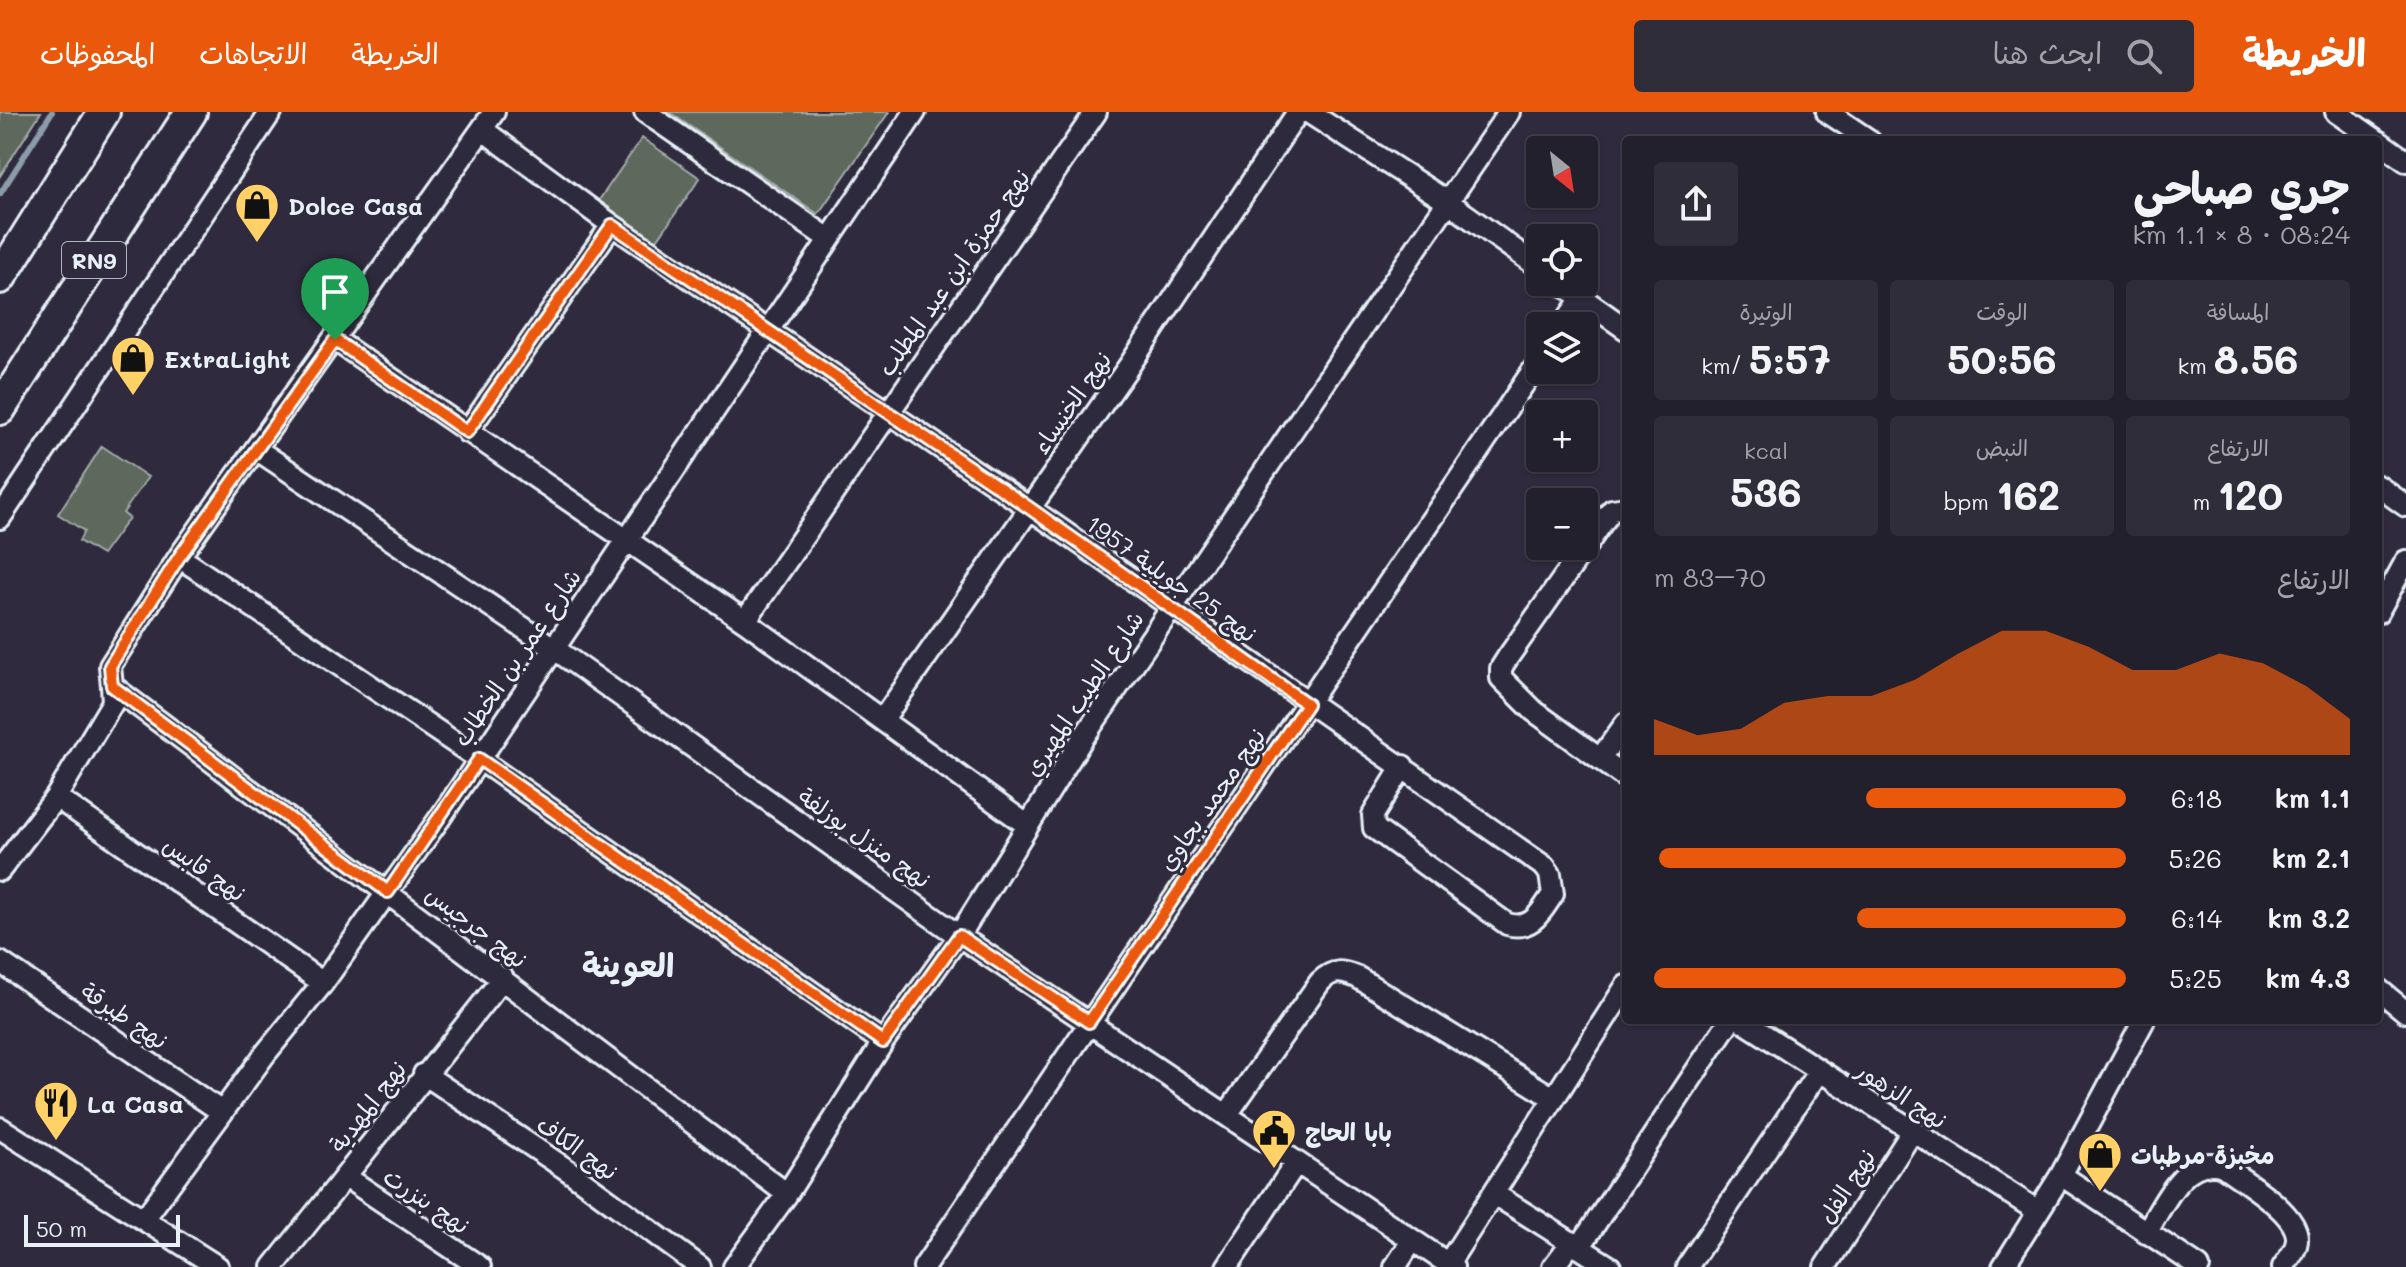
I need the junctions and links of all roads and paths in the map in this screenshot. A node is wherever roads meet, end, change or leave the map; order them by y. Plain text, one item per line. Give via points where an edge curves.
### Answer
1 (104, 112) edge
2 (191, 112) edge
3 (271, 112) edge
4 (645, 112) edge
5 (915, 112) edge
6 (1096, 112) edge
7 (1298, 112) edge
8 (1308, 112) edge
9 (1509, 112) edge
10 (1827, 112) edge
11 (2336, 112) edge
12 (488, 121) edge
13 (1863, 136) edge
14 (2370, 136) edge
15 (2382, 144) edge
16 (2406, 161) edge
17 (1448, 202) junction
18 (612, 225) junction
19 (829, 239) junction
20 (1526, 258) edge
21 (0, 278) edge
22 (1579, 296) edge
23 (1582, 298) junction
24 (1572, 312) edge
25 (1622, 326) edge
26 (770, 331) junction
27 (335, 340) junction
28 (1526, 381) edge
29 (0, 409) edge
30 (888, 410) junction
31 (467, 432) junction
32 (256, 449) junction
33 (2382, 489) edge
34 (2406, 506) edge
35 (1028, 507) junction
36 (1622, 509) edge
37 (0, 518) edge
38 (628, 540) junction
39 (179, 557) junction
40 (2406, 561) edge
41 (2382, 605) edge
42 (1170, 609) junction
43 (745, 621) junction
44 (552, 647) junction
45 (111, 676) junction
46 (1307, 704) junction
47 (883, 719) junction
48 (1622, 729) edge
49 (479, 759) junction
50 (1600, 759) junction
51 (1403, 766) junction
52 (1622, 775) edge
53 (56, 797) junction
54 (1027, 825) junction
55 (0, 870) edge
56 (388, 892) junction
57 (959, 936) junction
58 (0, 962) edge
59 (503, 978) junction
60 (323, 983) junction
61 (1622, 992) edge
62 (2382, 992) edge
63 (2406, 1012) edge
64 (1089, 1022) junction
65 (1727, 1024) edge
66 (1747, 1024) edge
67 (2142, 1024) edge
68 (883, 1042) junction
69 (1819, 1071) junction
70 (424, 1074) junction
71 (1552, 1097) junction
72 (222, 1112) junction
73 (1228, 1113) junction
74 (0, 1128) edge
75 (1912, 1132) junction
76 (1296, 1163) junction
77 (2061, 1175) junction
78 (346, 1177) junction
79 (787, 1194) junction
80 (1494, 1194) junction
81 (2036, 1210) junction
82 (144, 1219) junction
83 (2146, 1233) junction
84 (1412, 1241) junction
85 (1576, 1245) junction
86 (1450, 1266) edge
87 (218, 1267) edge
88 (273, 1267) edge
89 (480, 1267) edge
90 (700, 1267) edge
91 (734, 1267) edge
92 (924, 1267) edge
93 (1227, 1267) edge
94 (1395, 1267) edge
95 (1553, 1267) edge
96 (1610, 1267) edge
97 (1687, 1267) edge
98 (1825, 1267) edge
99 (2003, 1267) edge
100 (2199, 1267) edge
101 (2283, 1267) edge

1 - 21 highway, RN9
2 - 29 highway, RN9
3 - 37 street
4 - 19 street
5 - 19 street, شارع عمر بن الخطاب
6 - 30 street, نهج حمزة ابن عبد المطلب
7 - 35 street, نهج الخنساء
8 - 17 street
9 - 17 street, شارع الطيب المهيري
10 - 13 street
11 - 14 street
12 - 18 street, نهج 25 جويلية 1957
12 - 27 street
15 - 16 street
17 - 20 street
17 - 42 street, شارع الطيب المهيري
18 - 26 street, نهج 25 جويلية 1957
18 - 31 street
19 - 26 street, شارع عمر بن الخطاب
22 - 23 street
23 - 24 street
23 - 25 street
26 - 30 street, نهج 25 جويلية 1957
26 - 38 street, شارع عمر بن الخطاب
27 - 31 street
27 - 32 street
28 - 46 street, نهج محمد بجاوي
30 - 35 street, نهج 25 جويلية 1957
30 - 43 street, نهج حمزة ابن عبد المطلب
31 - 38 street
32 - 39 street
32 - 44 street, نهج منزل بوزلفة
33 - 34 street
35 - 42 street, نهج 25 جويلية 1957
35 - 47 street, نهج الخنساء
36 - 50 street via 1612,510 1602,523 1501,668 1501,678 1512,692
38 - 43 street
38 - 44 street, شارع عمر بن الخطاب
39 - 45 street
39 - 49 street
40 - 41 street
42 - 46 street, نهج 25 جويلية 1957
42 - 54 street, شارع الطيب المهيري
43 - 47 street
44 - 49 street, شارع عمر بن الخطاب
44 - 57 street, نهج منزل بوزلفة
45 - 53 street via 113,702
45 - 56 street, نهج جرجيس
46 - 51 street, نهج 25 جويلية 1957
46 - 64 street, نهج محمد بجاوي
47 - 54 street
48 - 50 street
49 - 56 street, شارع عمر بن الخطاب
49 - 68 street
50 - 52 street
51 - 51 street, نهج 25 جويلية 1957 via 1373,815 1378,833 1507,924 1516,927 1535,920 1553,894 1545,867
53 - 55 street
53 - 60 street, نهج قابس
54 - 57 street, شارع الطيب المهيري
56 - 59 street, نهج جرجيس
56 - 60 street, شارع عمر بن الخطاب
57 - 64 street, نهج منزل بوزلفة
57 - 68 street, شارع الطيب المهيري
58 - 72 street, نهج طبرقة
59 - 70 street, نهج المهدية
59 - 79 street, نهج جرجيس
60 - 72 street, شارع عمر بن الخطاب
61 - 71 street
62 - 63 street
64 - 73 street, نهج منزل بوزلفة
64 - 92 street, نهج محمد بجاوي
65 - 85 street
66 - 69 street, نهج الزهور
67 - 77 street
68 - 79 street, شارع الطيب المهيري
69 - 75 street, نهج الزهور
69 - 97 street
70 - 78 street, نهج المهدية
70 - 90 street, نهج الكاف
71 - 73 street via 1341,971 1330,972 1320,982
71 - 80 street
72 - 82 street, شارع عمر بن الخطاب
73 - 76 street, نهج منزل بوزلفة
74 - 82 street
75 - 81 street, نهج الزهور
75 - 98 street, نهج الفل
76 - 84 street, نهج منزل بوزلفة
76 - 93 street
77 - 81 street
77 - 83 street
78 - 88 street, نهج المهدية
78 - 89 street, نهج بنزرت
79 - 91 street, شارع الطيب المهيري
80 - 85 street
80 - 86 street
81 - 99 street
82 - 87 street
83 - 100 street
83 - 101 street via 2188,1171 2211,1162 2288,1218 2297,1239
84 - 86 street, نهج منزل بوزلفة
84 - 94 street
85 - 95 street
85 - 96 street

